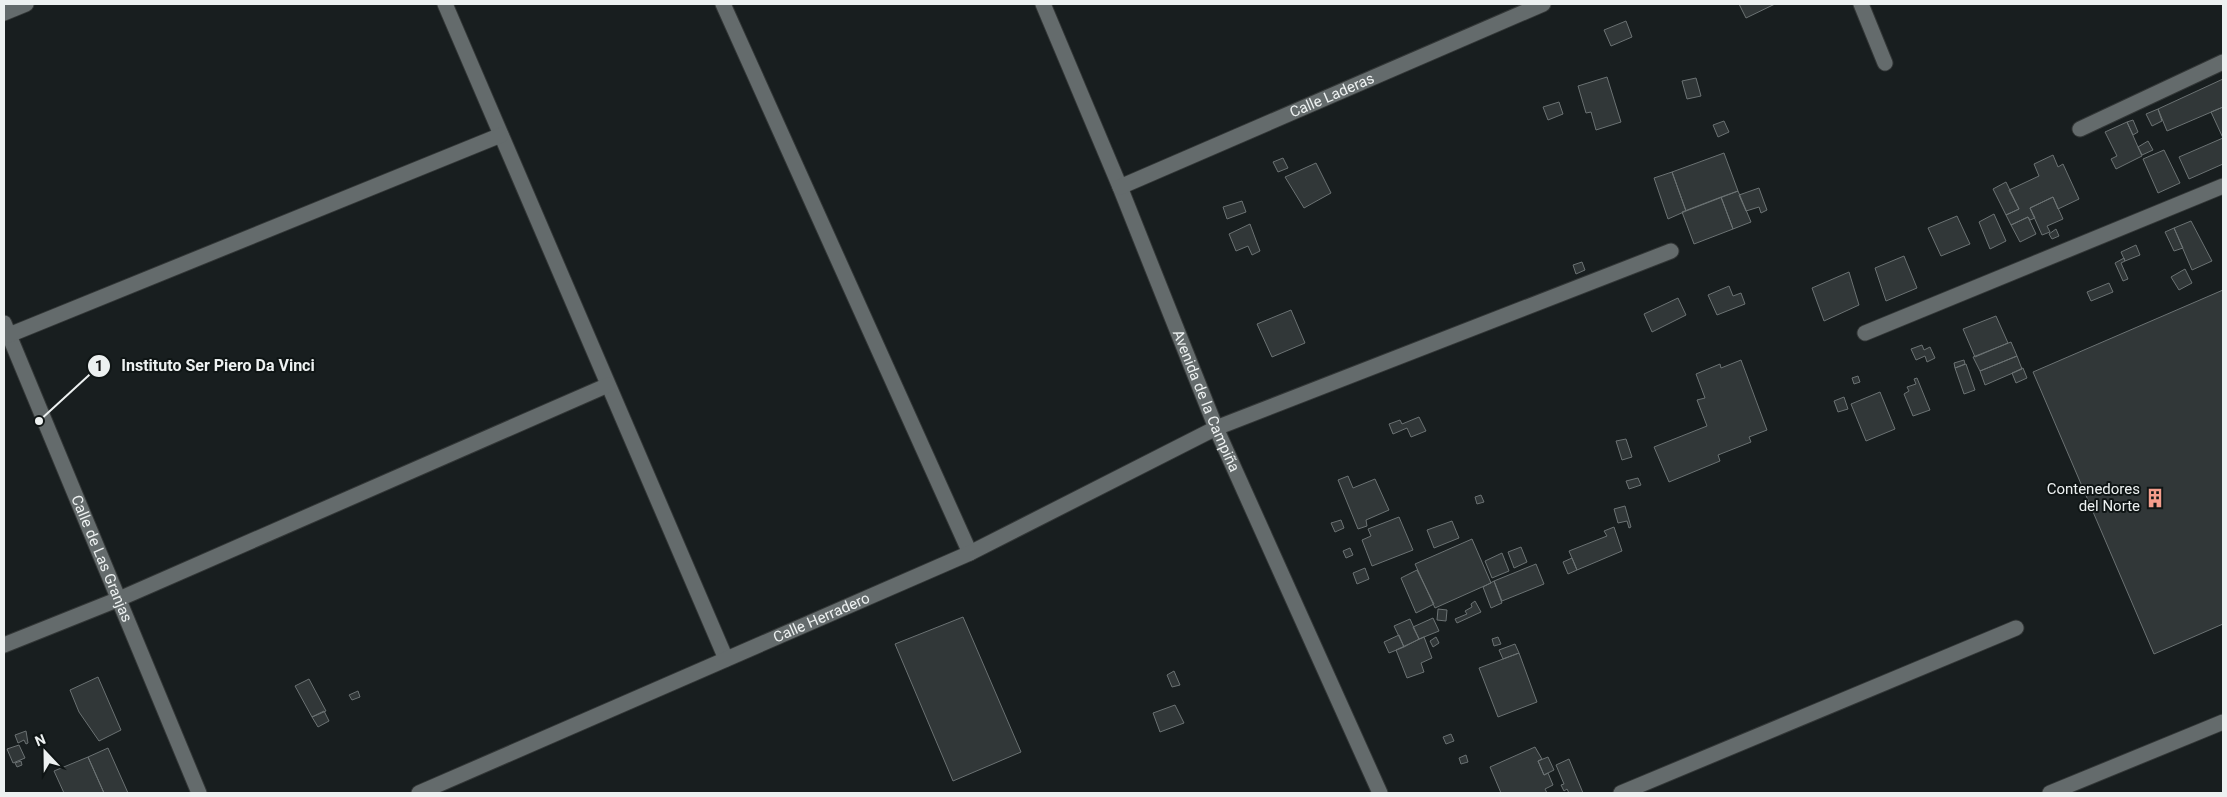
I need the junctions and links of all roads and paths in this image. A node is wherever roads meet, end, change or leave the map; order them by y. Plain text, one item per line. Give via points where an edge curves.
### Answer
1 (26, 4) edge
2 (445, 4) edge
3 (723, 4) edge
4 (1043, 4) edge
5 (1543, 4) edge
6 (1861, 4) edge
7 (4, 13) edge
8 (2223, 62) edge
9 (1884, 63) dead end
10 (2080, 129) dead end
11 (501, 134) junction
12 (2223, 186) edge
13 (1120, 187) junction
14 (1671, 251) dead end
15 (6, 329) edge
16 (1865, 333) dead end
17 (608, 385) junction
18 (1216, 428) junction
19 (970, 553) junction
20 (119, 599) junction
21 (2016, 628) dead end
22 (4, 645) edge
23 (726, 659) junction
24 (2223, 722) edge
25 (199, 793) edge
26 (419, 793) edge
27 (1380, 793) edge
28 (1621, 793) edge
29 (2050, 793) edge

1 - 7 street
2 - 11 street
3 - 19 street
4 - 13 street, Avenida de la Campiña
5 - 13 street, Calle Laderas
6 - 9 street
8 - 10 street
11 - 15 street
11 - 17 street
12 - 16 street
13 - 18 street, Avenida de la Campiña
14 - 18 street, Calle Herradero
15 - 20 street, Calle de Las Granjas
17 - 20 street
17 - 23 street
18 - 19 street, Calle Herradero
18 - 27 street, Avenida de la Campiña
19 - 23 street, Calle Herradero
20 - 22 street
20 - 25 street, Calle de Las Granjas
21 - 28 street
23 - 26 street, Calle Herradero
24 - 29 street

